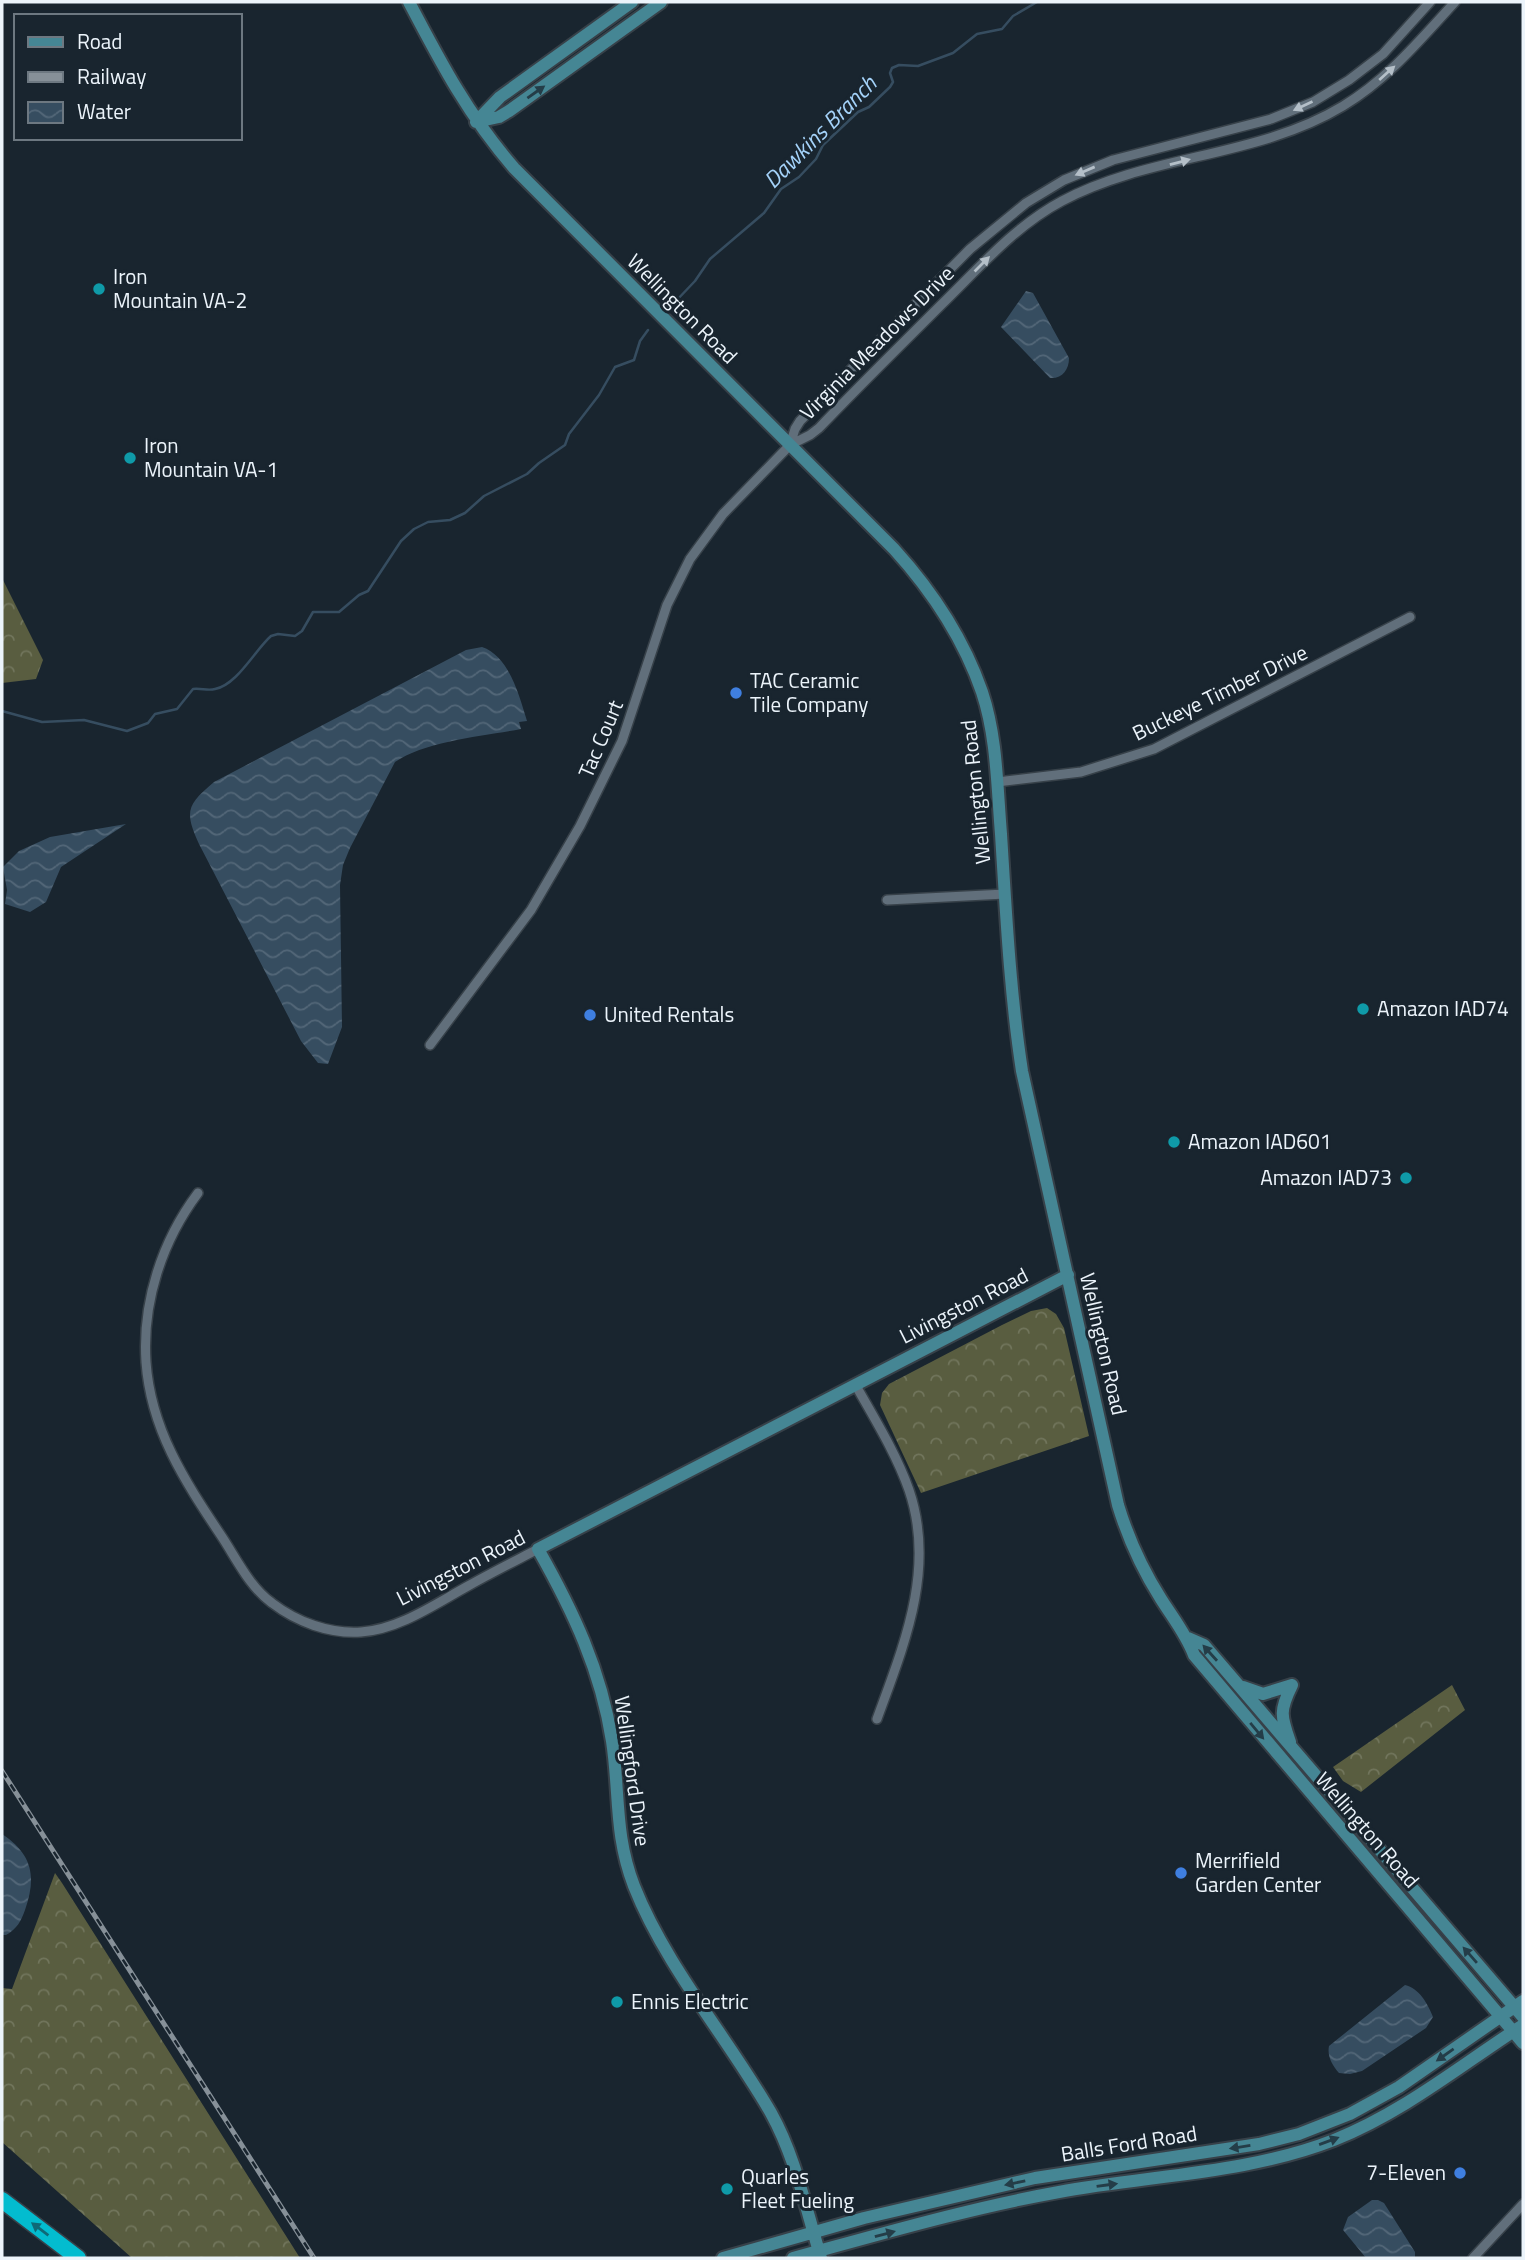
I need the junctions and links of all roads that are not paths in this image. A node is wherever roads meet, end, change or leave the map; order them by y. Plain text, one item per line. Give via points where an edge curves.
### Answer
1 (409, 2) edge
2 (632, 2) edge
3 (661, 2) edge
4 (1430, 2) edge
5 (1455, 2) edge
6 (476, 122) junction
7 (790, 445) junction
8 (1410, 617) dead end
9 (997, 782) junction
10 (1005, 894) junction
11 (887, 900) dead end
12 (430, 1045) dead end
13 (198, 1193) dead end
14 (1068, 1275) junction
15 (855, 1384) junction
16 (538, 1549) junction
17 (1188, 1638) junction
18 (1235, 1682) junction
19 (877, 1719) dead end
20 (1293, 1749) junction
21 (1520, 2008) edge
22 (1501, 2017) junction
23 (1518, 2028) edge
24 (1523, 2043) edge
25 (1160, 2159) junction
26 (1130, 2181) junction
27 (2, 2200) edge
28 (1523, 2204) edge
29 (813, 2232) junction
30 (820, 2255) edge
31 (78, 2258) edge
32 (723, 2258) edge
33 (793, 2258) edge
34 (1473, 2258) edge

1 - 6 main road, Wellington Road
2 - 6 main road via 500,97
6 -> 3 main road via 509,111
4 -> 7 street, Virginia Meadows Drive via 1383,54 1313,102 1271,119 1088,169 1026,203 976,243 800,421
7 -> 5 street, Virginia Meadows Drive via 819,428 1006,241 1044,212 1100,184 1272,137 1342,107 1407,55
6 - 7 main road, Wellington Road via 514,168
7 - 9 main road, Wellington Road via 894,549 947,615 982,693 991,725
7 - 12 street, Tac Court via 723,514 690,559 667,605 622,741 580,825 531,910
8 - 9 street, Buckeye Timber Drive via 1154,749 1081,772
9 - 10 main road, Wellington Road
10 - 11 street
10 - 14 main road, Wellington Road via 1022,1071
13 - 16 street, Livingston Road via 171,1234 158,1270 146,1335 148,1381 160,1430 175,1465 260,1593 309,1624 361,1632 414,1616
14 - 15 main road, Livingston Road
14 - 17 main road, Wellington Road via 1124,1523 1148,1578
15 - 16 main road, Livingston Road
15 - 19 street via 897,1459 919,1537 911,1622
16 - 29 main road, Wellingford Drive via 580,1628 601,1688 612,1743 623,1856 635,1888 656,1933 772,2115 793,2162
18 -> 17 main road, Wellington Road via 1205,1645
17 -> 22 main road, Wellington Road via 1202,1665
18 - 20 main road, Wellington Road
18 - 20 main road via 1263,1694 1292,1685 1281,1714
21 -> 20 main road, Wellington Road
21 - 22 main road, Balls Ford Road
22 - 23 main road, Wellington Road
22 -> 25 main road, Balls Ford Road via 1399,2087 1330,2123 1279,2140
23 - 24 main road, Wellington Road
26 -> 23 main road, Balls Ford Road via 1263,2161 1332,2141 1390,2114
25 - 26 main road via 1153,2170
25 -> 29 main road, Balls Ford Road via 1035,2178
30 -> 26 main road, Balls Ford Road via 1015,2201
31 -> 27 highway
28 - 34 street
29 - 30 main road, Wellingford Drive
29 - 32 main road, Balls Ford Road
30 - 33 main road, Balls Ford Road

